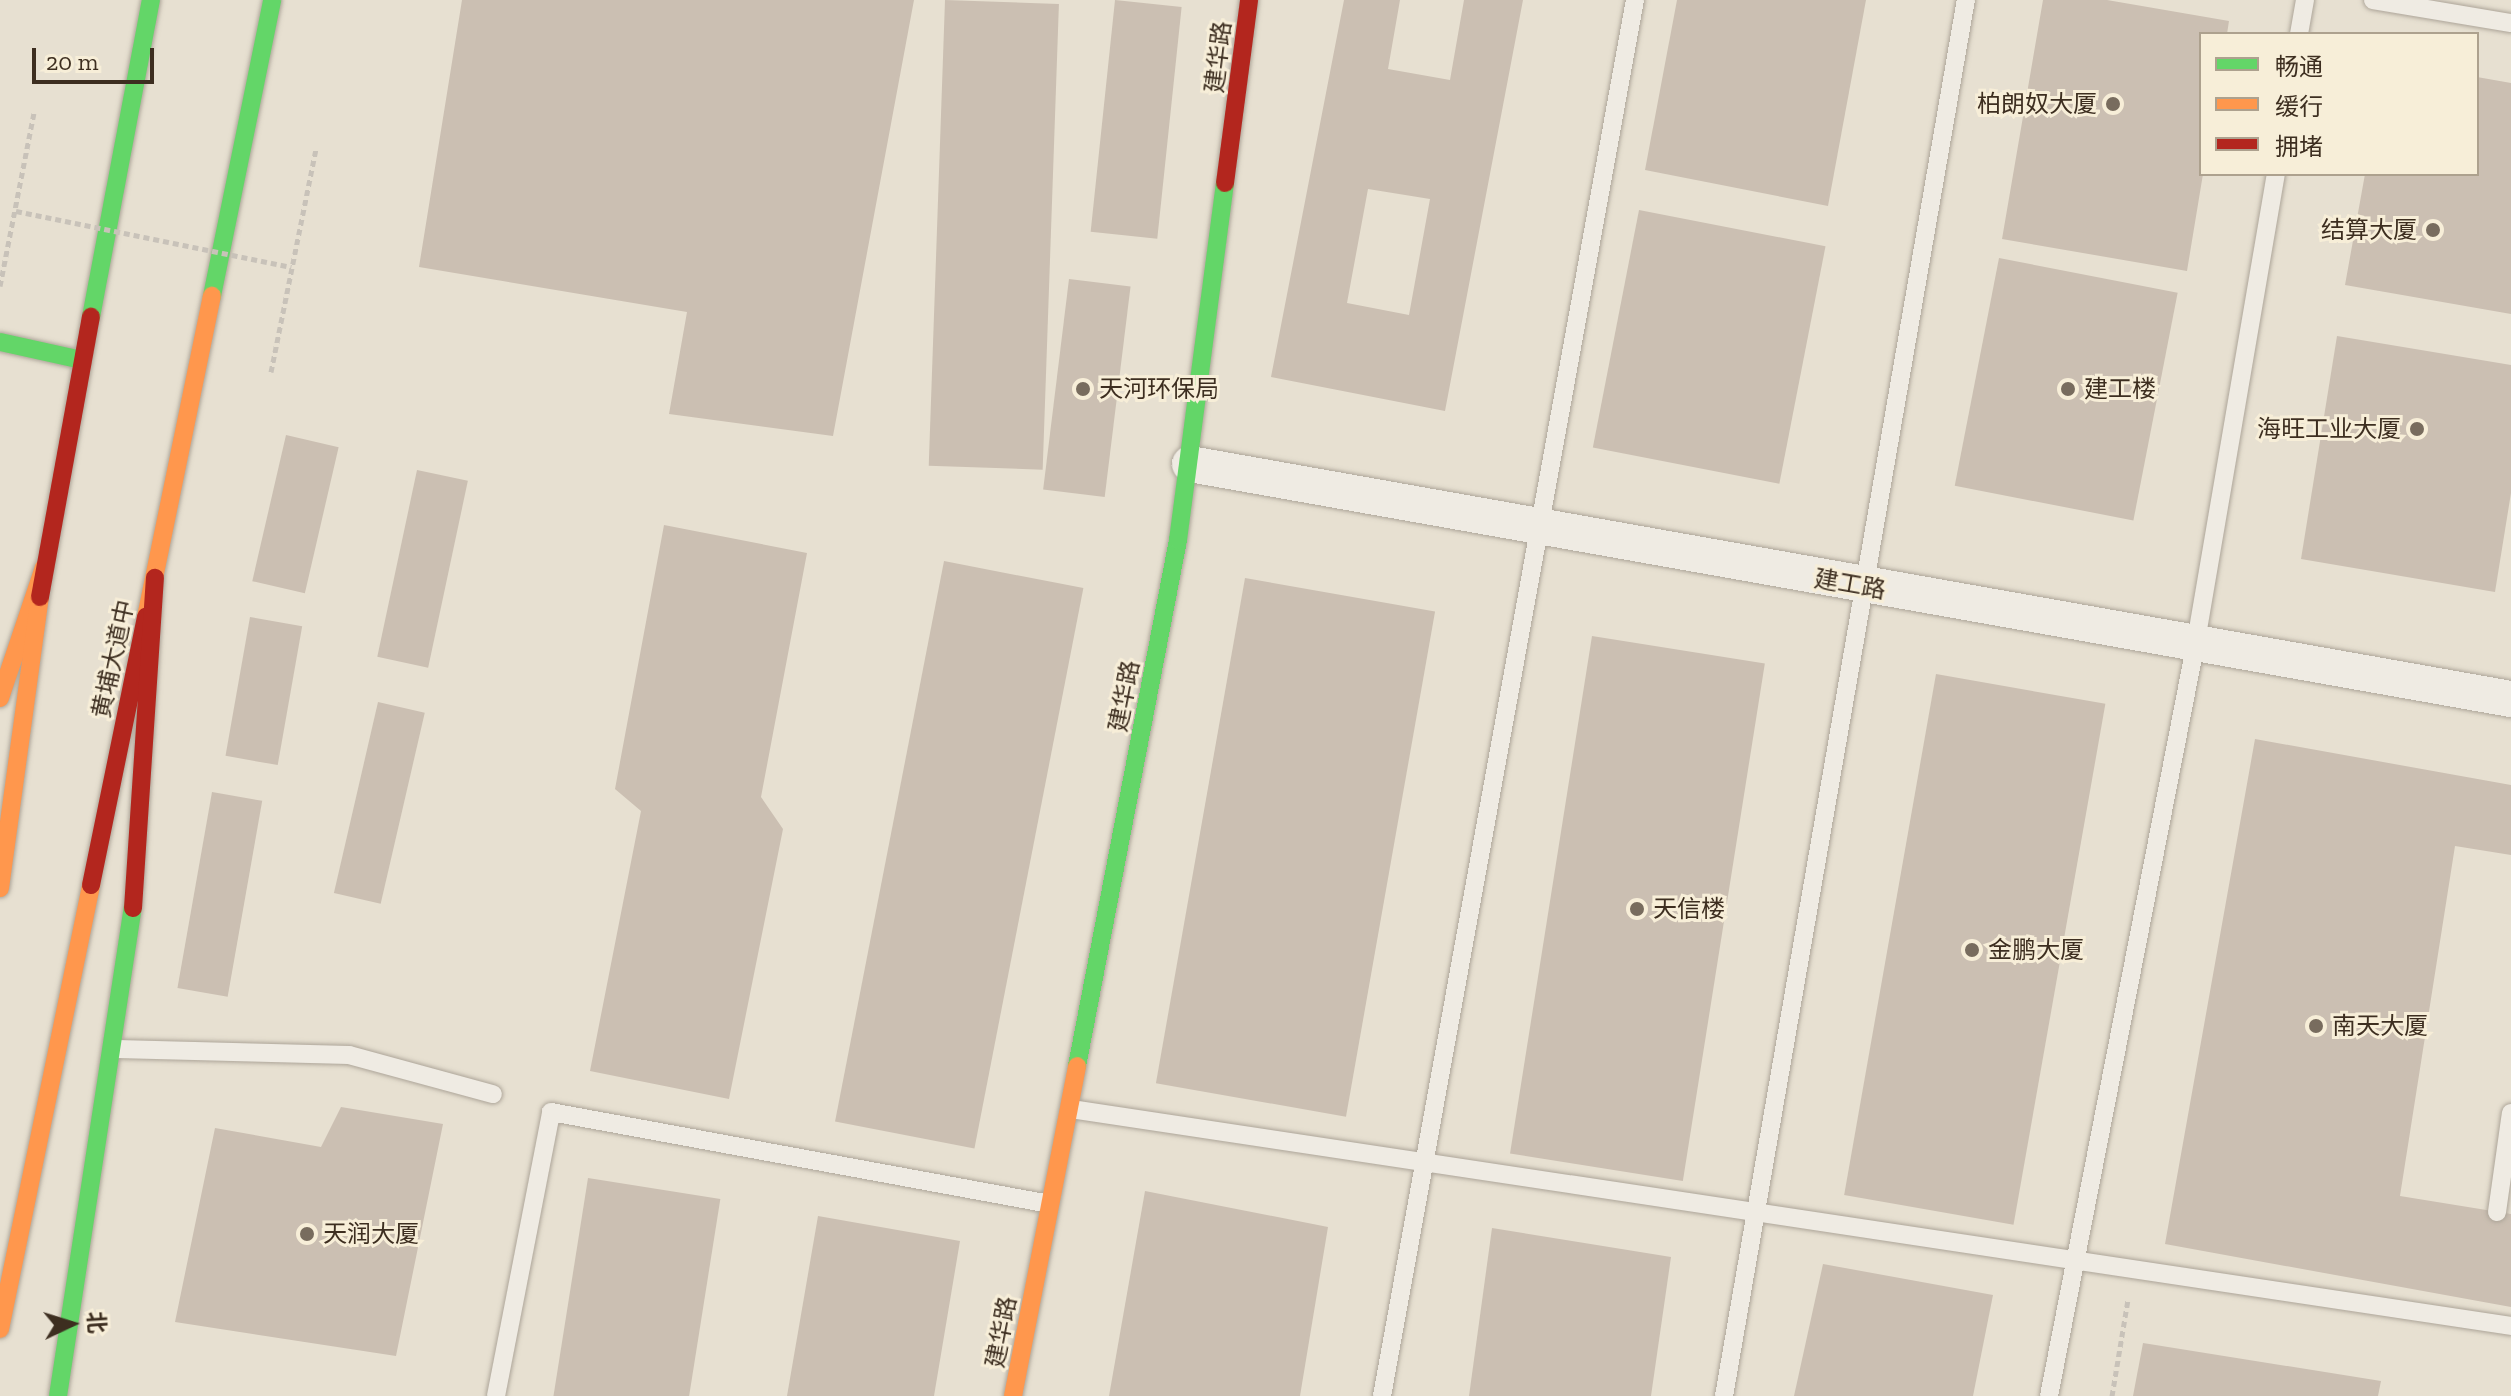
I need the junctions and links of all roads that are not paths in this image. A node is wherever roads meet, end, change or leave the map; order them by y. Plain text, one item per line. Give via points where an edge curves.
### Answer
1 (151, 0) edge
2 (272, 0) edge
3 (1249, 0) edge
4 (1635, 0) edge
5 (1966, 0) edge
6 (2305, 0) edge
7 (2373, 0) edge
8 (2511, 23) edge
9 (2299, 32) edge
10 (2276, 176) edge
11 (0, 342) edge
12 (82, 360) junction
13 (1190, 464) junction
14 (1544, 528) junction
15 (44, 567) junction
16 (155, 578) junction
17 (1861, 586) junction
18 (2195, 647) junction
19 (0, 698) edge
20 (2511, 699) edge
21 (0, 888) edge
22 (117, 1049) junction
23 (493, 1094) dead end
24 (1071, 1109) junction
25 (2511, 1113) edge
26 (1426, 1163) junction
27 (1050, 1204) junction
28 (2497, 1212) dead end
29 (1755, 1214) junction
30 (2075, 1262) junction
31 (2482, 1301) dead end
32 (2478, 1321) junction
33 (2511, 1326) edge
34 (0, 1329) edge
35 (58, 1396) edge
36 (496, 1396) edge
37 (1013, 1396) edge
38 (1382, 1396) edge
39 (1724, 1396) edge
40 (2049, 1396) edge

1 - 12 main road
2 - 16 main road, 黄埔大道中
3 - 13 main road, 建华路
4 - 14 lane
5 - 17 lane
6 - 9 lane
7 - 8 lane
10 - 18 lane
11 - 12 main road
12 - 15 main road
13 - 14 street, 建工路
13 - 24 main road, 建华路
14 - 17 street, 建工路
14 - 26 lane
15 - 19 main road
15 - 21 main road
16 - 22 main road via 142,810
16 - 34 main road, 黄埔大道中
17 - 18 street, 建工路
17 - 29 lane
18 - 20 street, 建工路
18 - 30 lane
22 - 23 lane via 349,1055
22 - 35 main road
24 - 26 lane
24 - 27 main road, 建华路
25 - 28 lane
26 - 29 lane
26 - 38 lane
27 - 36 lane via 551,1112
27 - 37 main road, 建华路
29 - 30 lane
29 - 39 lane
30 - 32 lane
30 - 40 lane
31 - 32 lane
32 - 33 lane

